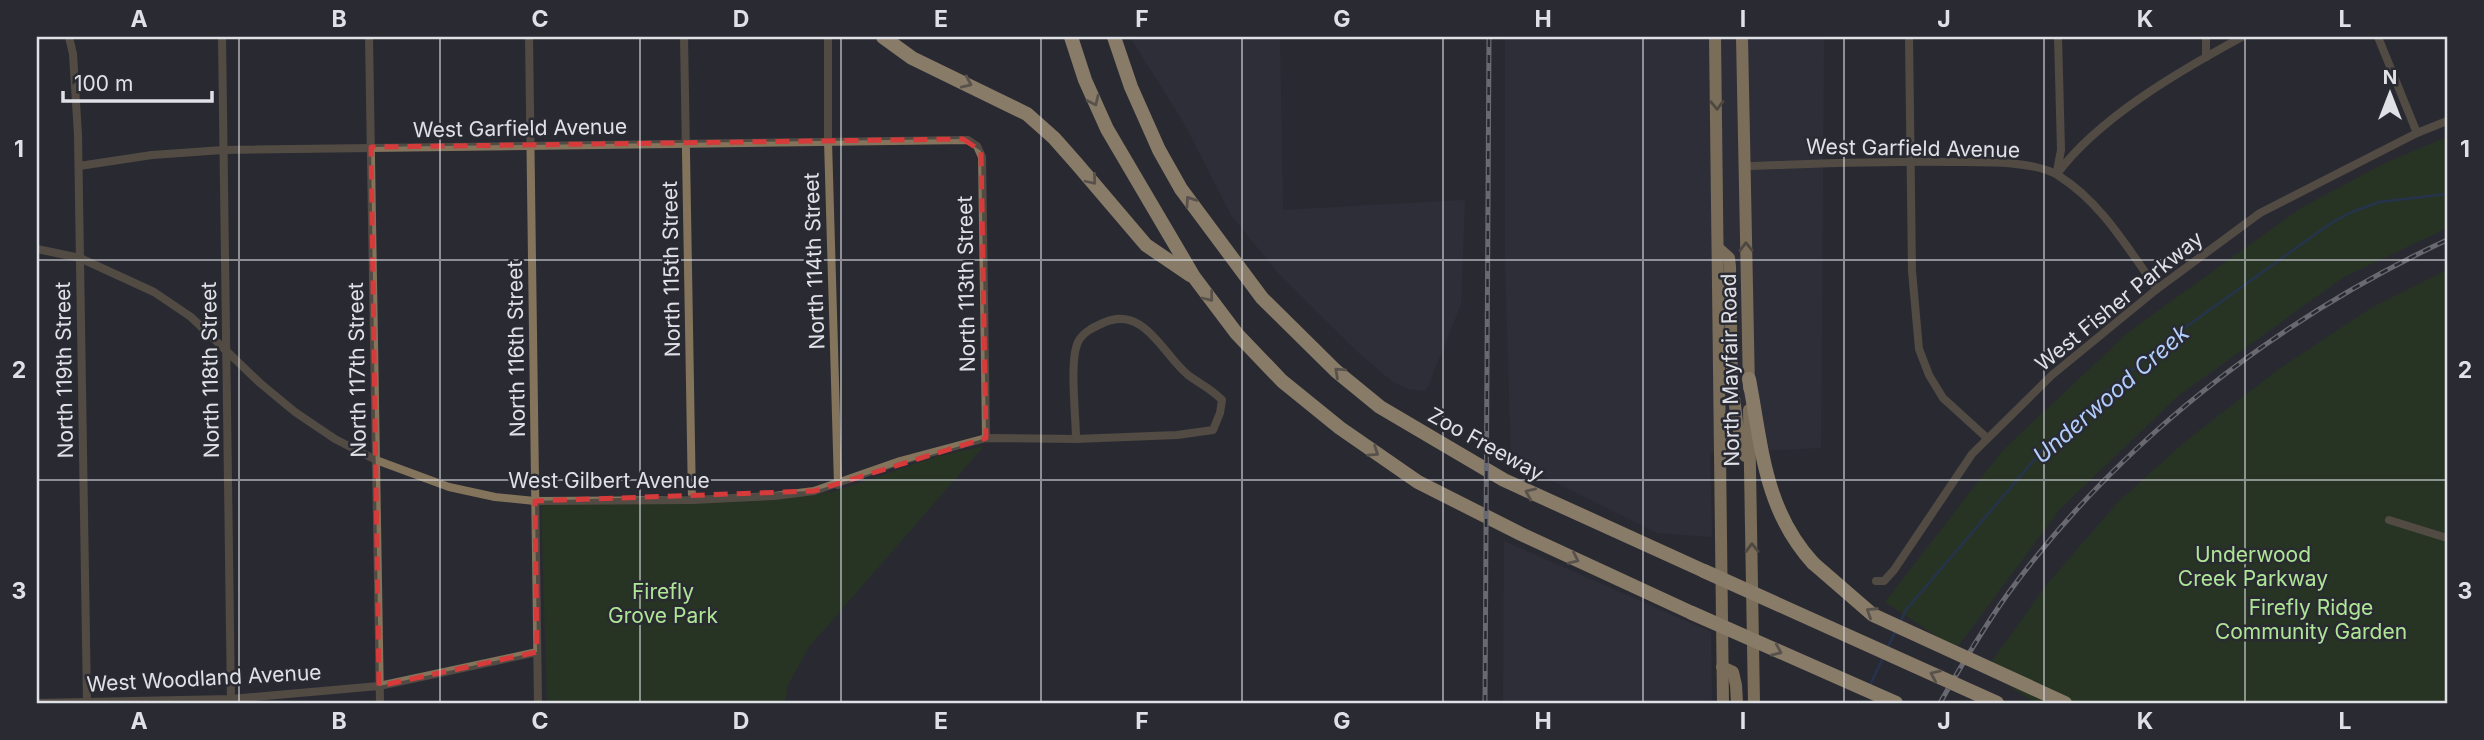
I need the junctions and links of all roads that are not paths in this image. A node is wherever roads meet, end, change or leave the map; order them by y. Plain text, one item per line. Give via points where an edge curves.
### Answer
1 (69, 37) edge
2 (222, 37) edge
3 (369, 37) edge
4 (529, 37) edge
5 (684, 37) edge
6 (828, 37) edge
7 (883, 37) edge
8 (1071, 37) edge
9 (1114, 37) edge
10 (1715, 37) edge
11 (1742, 37) edge
12 (1909, 37) edge
13 (2058, 37) edge
14 (2206, 37) edge
15 (2242, 37) edge
16 (2378, 37) edge
17 (2206, 57) junction
18 (2447, 121) edge
19 (2417, 133) junction
20 (963, 139) joint
21 (828, 141) junction
22 (686, 143) junction
23 (371, 147) junction
24 (530, 147) junction
25 (223, 150) junction
26 (1910, 162) junction
27 (79, 166) junction
28 (1745, 166) junction
29 (2057, 174) junction
30 (37, 249) edge
31 (1719, 249) junction
32 (80, 258) junction
33 (1194, 277) junction
34 (2157, 289) junction
35 (227, 350) junction
36 (1749, 379) junction
37 (986, 438) junction
38 (1987, 438) junction
39 (1076, 439) junction
40 (376, 460) junction
41 (1751, 480) junction
42 (838, 485) junction
43 (692, 500) junction
44 (535, 501) junction
45 (2389, 520) dead end
46 (2447, 538) edge
47 (1876, 581) dead end
48 (537, 652) junction
49 (1722, 667) junction
50 (379, 686) junction
51 (231, 701) edge
52 (87, 702) edge
53 (37, 703) edge
54 (380, 703) edge
55 (538, 703) edge
56 (1723, 703) edge
57 (1737, 703) edge
58 (1754, 703) edge
59 (1895, 703) edge
60 (1997, 703) edge
61 (2065, 703) edge

1 - 27 street, North 119th Street
2 - 25 street, North 118th Street
3 - 23 street, North 117th Street
4 - 24 street, North 116th Street
5 - 22 street, North 115th Street
6 - 21 street, North 114th Street
7 -> 33 highway via 912,58 1027,114 1070,155 1146,245
8 -> 33 highway via 1107,129
60 -> 9 highway, Zoo Freeway, bridge via 1504,481 1380,407 1262,298 1181,189 1131,87
10 -> 31 main road, North Mayfair Road
11 - 28 main road, North Mayfair Road
12 - 26 street
13 - 29 street via 2061,149
14 - 17 street
15 - 17 street
16 - 19 street
17 - 29 street via 2097,130
18 - 19 street, West Fisher Parkway
19 - 34 street, West Fisher Parkway via 2260,213
20 - 21 street, West Garfield Avenue
20 - 37 street, North 113th Street via 977,146 982,157
21 - 22 street, West Garfield Avenue
21 - 42 street, North 114th Street
22 - 24 street, West Garfield Avenue
22 - 43 street, North 115th Street
23 - 24 street, West Garfield Avenue
23 - 25 street, West Garfield Avenue
23 - 40 street, North 117th Street
24 - 44 street, North 116th Street
25 - 27 street, West Garfield Avenue
25 - 35 street, North 118th Street
26 - 28 street, West Garfield Avenue
26 - 29 street, West Garfield Avenue via 1999,163
26 - 38 street via 1919,349 1943,398
27 - 32 street, North 119th Street
36 -> 28 main road, North Mayfair Road
29 - 34 street via 2108,221
30 - 32 street, West Gilbert Avenue
31 - 41 main road via 1729,258 1732,381
31 - 49 main road, North Mayfair Road
32 - 35 street, West Gilbert Avenue via 154,292
32 - 52 street, North 119th Street
33 -> 59 highway, bridge via 1237,334 1282,381 1418,482 1521,534
34 - 38 street, West Fisher Parkway via 2052,375
35 - 40 street, West Gilbert Avenue via 295,412
35 - 51 street, North 118th Street
36 - 41 main road, North Mayfair Road
61 -> 36 highway, bridge via 1873,615 1813,563 1785,525 1768,486
37 - 39 street, West Gilbert Avenue
37 - 42 street, West Gilbert Avenue via 900,461
38 - 47 street, West Fisher Parkway via 1894,570 1884,581
39 - 39 street, West Gilbert Avenue via 1074,356 1089,329 1108,320 1143,325 1187,374 1222,401 1213,430
40 - 44 street, West Gilbert Avenue via 449,487
40 - 50 street, North 117th Street
58 -> 41 main road, North Mayfair Road
42 - 43 street, West Gilbert Avenue via 774,496
43 - 44 street, West Gilbert Avenue
44 - 48 street, North 116th Street
45 - 46 street
48 - 50 street, West Woodland Avenue
48 - 55 street, North 116th Street
49 - 56 main road, North Mayfair Road
49 - 57 main road via 1733,672
50 - 51 street, West Woodland Avenue
50 - 54 street, North 117th Street
51 - 52 street, West Woodland Avenue
52 - 53 street, West Woodland Avenue

